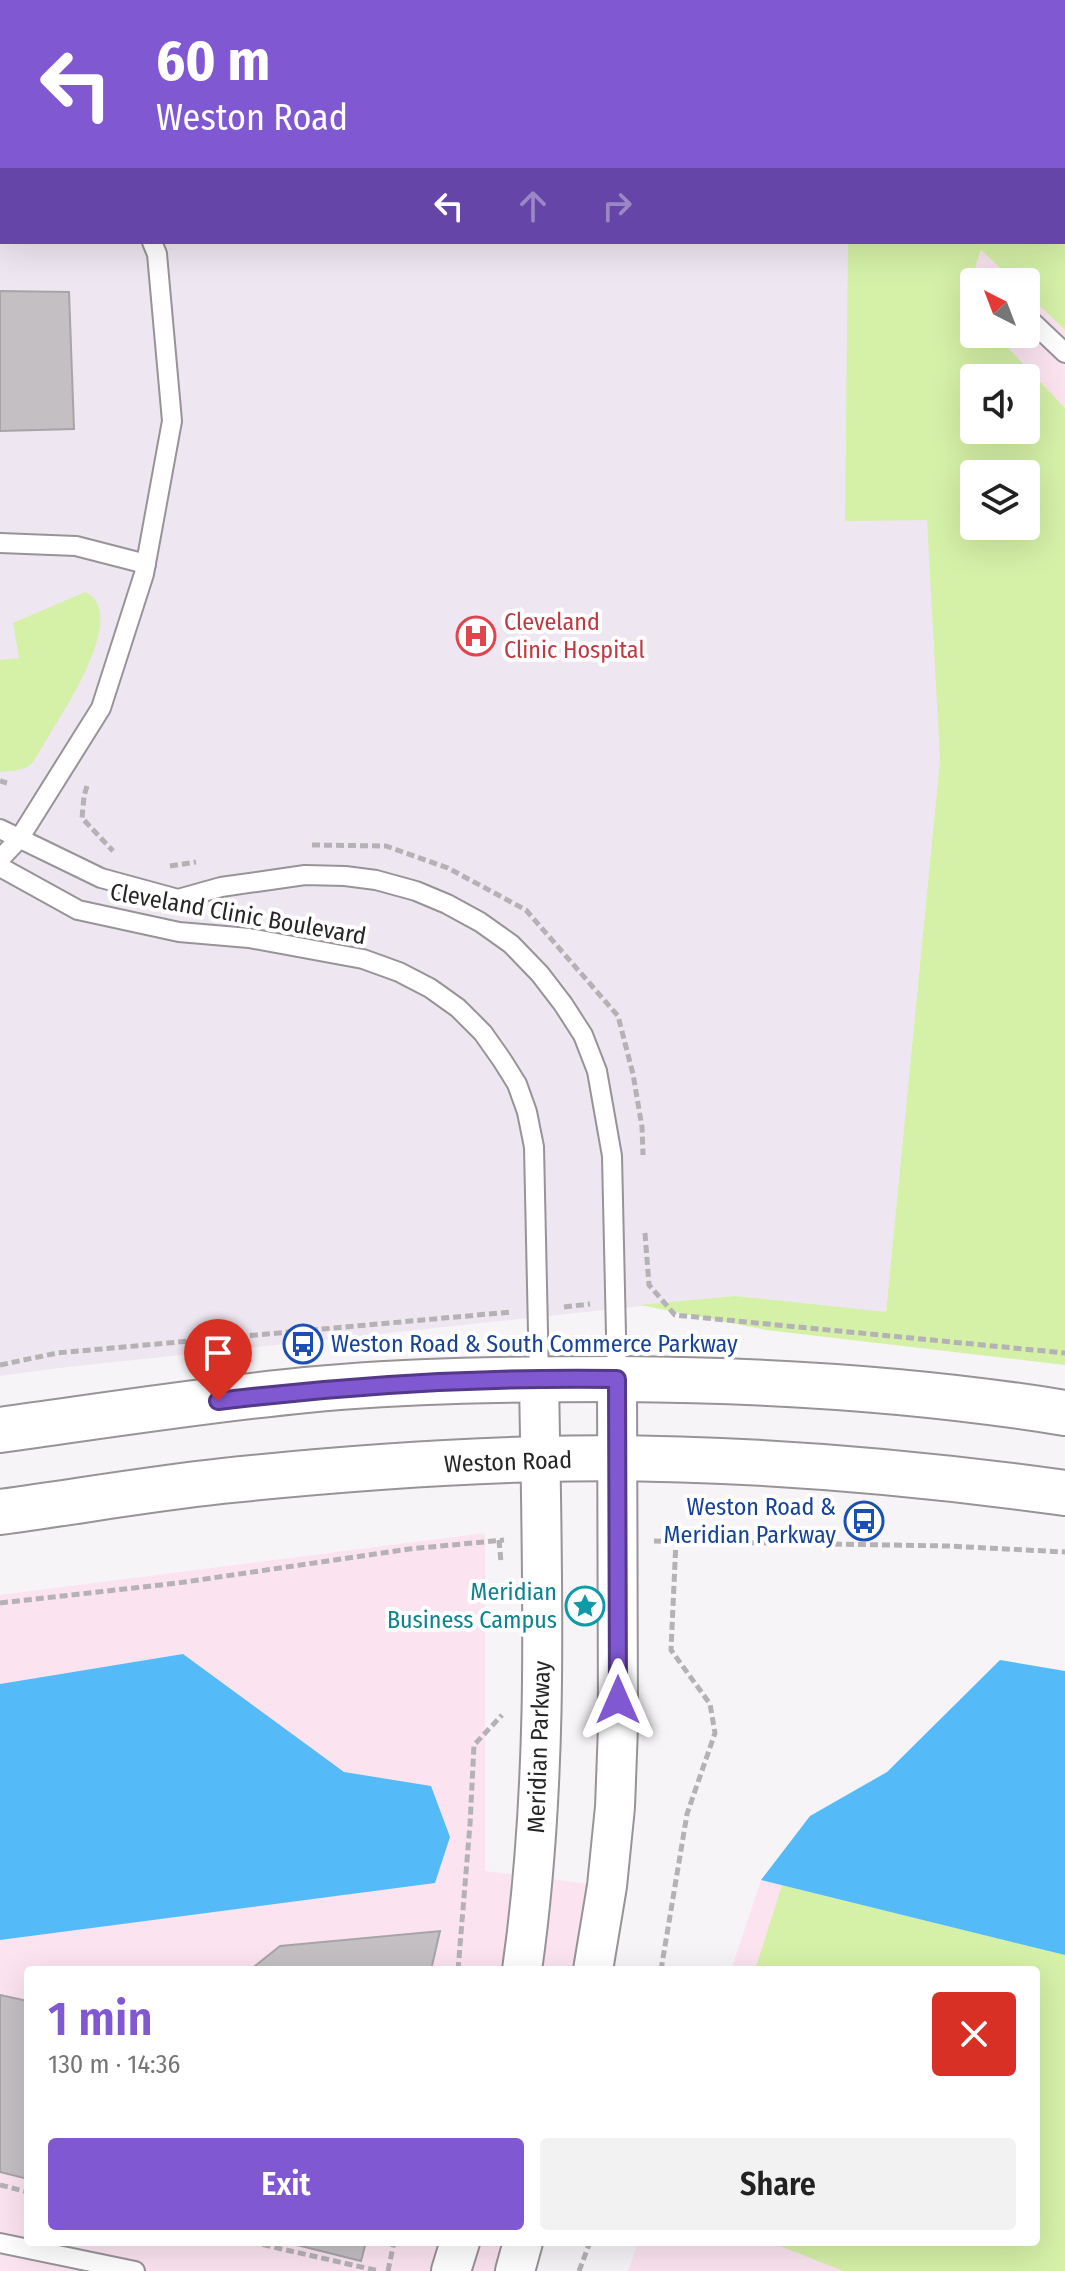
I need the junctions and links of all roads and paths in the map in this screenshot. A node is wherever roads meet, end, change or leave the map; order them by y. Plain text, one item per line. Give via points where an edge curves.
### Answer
1 (153, 244) edge
2 (1040, 329) edge
3 (1065, 353) edge
4 (0, 543) edge
5 (146, 564) junction
6 (0, 829) edge
7 (19, 839) junction
8 (0, 859) edge
9 (0, 867) edge
10 (659, 1297) dead end
11 (615, 1301) junction
12 (537, 1310) junction
13 (675, 1315) dead end
14 (1065, 1353) edge
15 (0, 1365) edge
16 (539, 1378) junction
17 (617, 1379) junction
18 (1065, 1413) edge
19 (0, 1430) edge
20 (540, 1459) junction
21 (618, 1459) junction
22 (1065, 1493) edge
23 (0, 1512) edge
24 (499, 1540) dead end
25 (676, 1541) dead end
26 (502, 1571) dead end
27 (504, 1701) dead end
28 (458, 1966) edge
29 (523, 1966) edge
30 (594, 1966) edge
31 (662, 1966) edge
32 (0, 2185) edge
33 (24, 2191) edge
34 (0, 2243) edge
35 (269, 2246) edge
36 (393, 2246) edge
37 (459, 2246) edge
38 (522, 2246) edge
39 (588, 2246) edge
40 (135, 2271) edge
41 (379, 2271) edge
42 (388, 2271) edge
43 (451, 2271) edge
44 (515, 2271) edge
45 (579, 2271) edge

1 - 5 lane via 172,421
2 - 3 lane
4 - 5 lane via 76,546
5 - 7 lane via 101,708
6 - 7 lane, Cleveland Clinic Boulevard
7 - 8 lane
7 - 11 lane, Cleveland Clinic Boulevard via 101,878 178,899 305,875 376,880 447,904 511,944 563,1004 597,1071 612,1156
9 - 12 lane, Cleveland Clinic Boulevard via 78,910 179,932 249,938 363,959 399,972 458,1008 502,1060 527,1112 534,1147
10 - 11 path
11 - 12 path
11 - 17 lane, Cleveland Clinic Boulevard
12 - 15 path via 57,1353
12 - 16 lane, Cleveland Clinic Boulevard
13 - 14 path
16 - 17 main road
16 - 19 main road via 308,1390
16 - 20 street, Meridian Parkway
17 - 18 main road via 843,1389
17 - 21 street
20 - 21 main road, Weston Road
20 - 23 main road, Weston Road via 220,1482
20 - 29 street, Meridian Parkway via 538,1829
21 - 22 main road, Weston Road via 947,1478
21 - 30 street via 616,1791
24 - 26 path
25 - 31 path via 671,1650 710,1704 715,1733 687,1814
27 - 28 path via 502,1715 474,1745
32 - 33 path
34 - 40 lane
35 - 41 path
36 - 42 path
37 - 43 street
38 - 44 street
39 - 45 path

